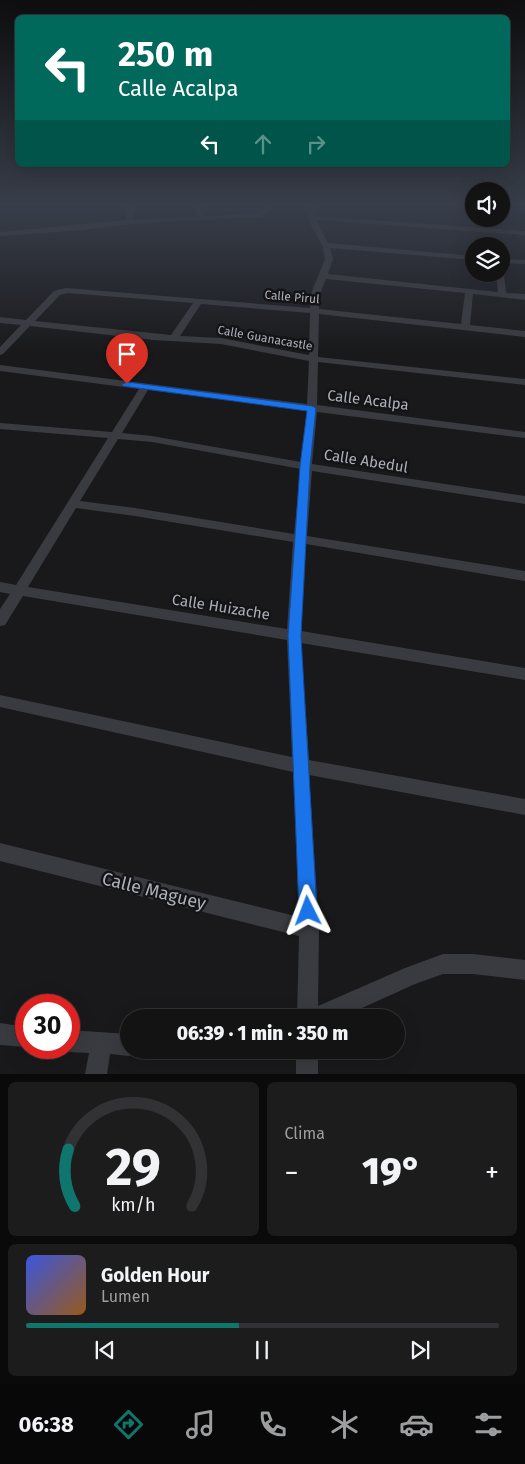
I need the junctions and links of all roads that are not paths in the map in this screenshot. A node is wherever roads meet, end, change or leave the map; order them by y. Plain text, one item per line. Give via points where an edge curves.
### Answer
1 (328, 254) edge
2 (430, 254) edge
3 (465, 257) edge
4 (510, 261) edge
5 (525, 262) edge
6 (323, 276) junction
7 (501, 282) edge
8 (469, 291) junction
9 (502, 294) junction
10 (525, 297) edge
11 (199, 301) junction
12 (314, 311) junction
13 (0, 320) edge
14 (27, 323) junction
15 (465, 328) junction
16 (525, 334) edge
17 (174, 338) junction
18 (0, 352) edge
19 (315, 359) junction
20 (0, 368) edge
21 (525, 382) edge
22 (145, 387) junction
23 (312, 408) junction
24 (0, 426) edge
25 (525, 435) edge
26 (114, 436) junction
27 (305, 466) junction
28 (525, 500) edge
29 (71, 504) junction
30 (301, 540) junction
31 (525, 576) edge
32 (0, 587) edge
33 (20, 590) junction
34 (0, 621) edge
35 (294, 636) junction
36 (525, 674) edge
37 (0, 701) edge
38 (301, 766) junction
39 (525, 807) edge
40 (0, 852) edge
41 (309, 929) junction
42 (525, 970) edge
43 (307, 1009) edge
44 (335, 1009) edge
45 (0, 1034) edge
46 (15, 1036) edge
47 (80, 1042) edge
48 (101, 1044) junction
49 (120, 1045) edge
50 (307, 1059) edge
51 (96, 1074) edge
52 (307, 1074) edge

1 - 6 street via 329,262
2 - 3 street
4 - 5 street
6 - 8 street
6 - 12 street via 316,288
7 - 9 street
8 - 9 street
8 - 15 street
9 - 10 street
11 - 12 street, Calle Pirul
11 - 14 street, Calle Pirul via 66,290 57,293
11 - 17 street
12 - 15 street, Calle Pirul
12 - 19 street
13 - 14 street, Calle Guanacastle
14 - 17 street, Calle Guanacastle
14 - 18 street
15 - 16 street, Calle Pirul
17 - 19 street, Calle Guanacastle via 242,344
19 - 21 street, Calle Guanacastle
19 - 23 street
20 - 22 street, Calle Acalpa
22 - 23 street, Calle Acalpa
22 - 26 street
23 - 25 street, Calle Acalpa
23 - 27 street
24 - 26 street, Calle Abedul
26 - 27 street, Calle Abedul via 170,442
26 - 29 street
27 - 28 street, Calle Abedul
27 - 30 street
29 - 30 street
29 - 33 street
30 - 31 street
30 - 35 street
32 - 33 street, Calle Huizache
33 - 34 street
33 - 35 street, Calle Huizache
35 - 36 street, Calle Huizache
35 - 38 street
37 - 38 street
38 - 39 street
38 - 41 street
40 - 41 street, Calle Maguey
41 - 43 street
42 - 44 street via 444,964
45 - 46 street
47 - 48 street
48 - 49 street
48 - 51 street
50 - 52 street

